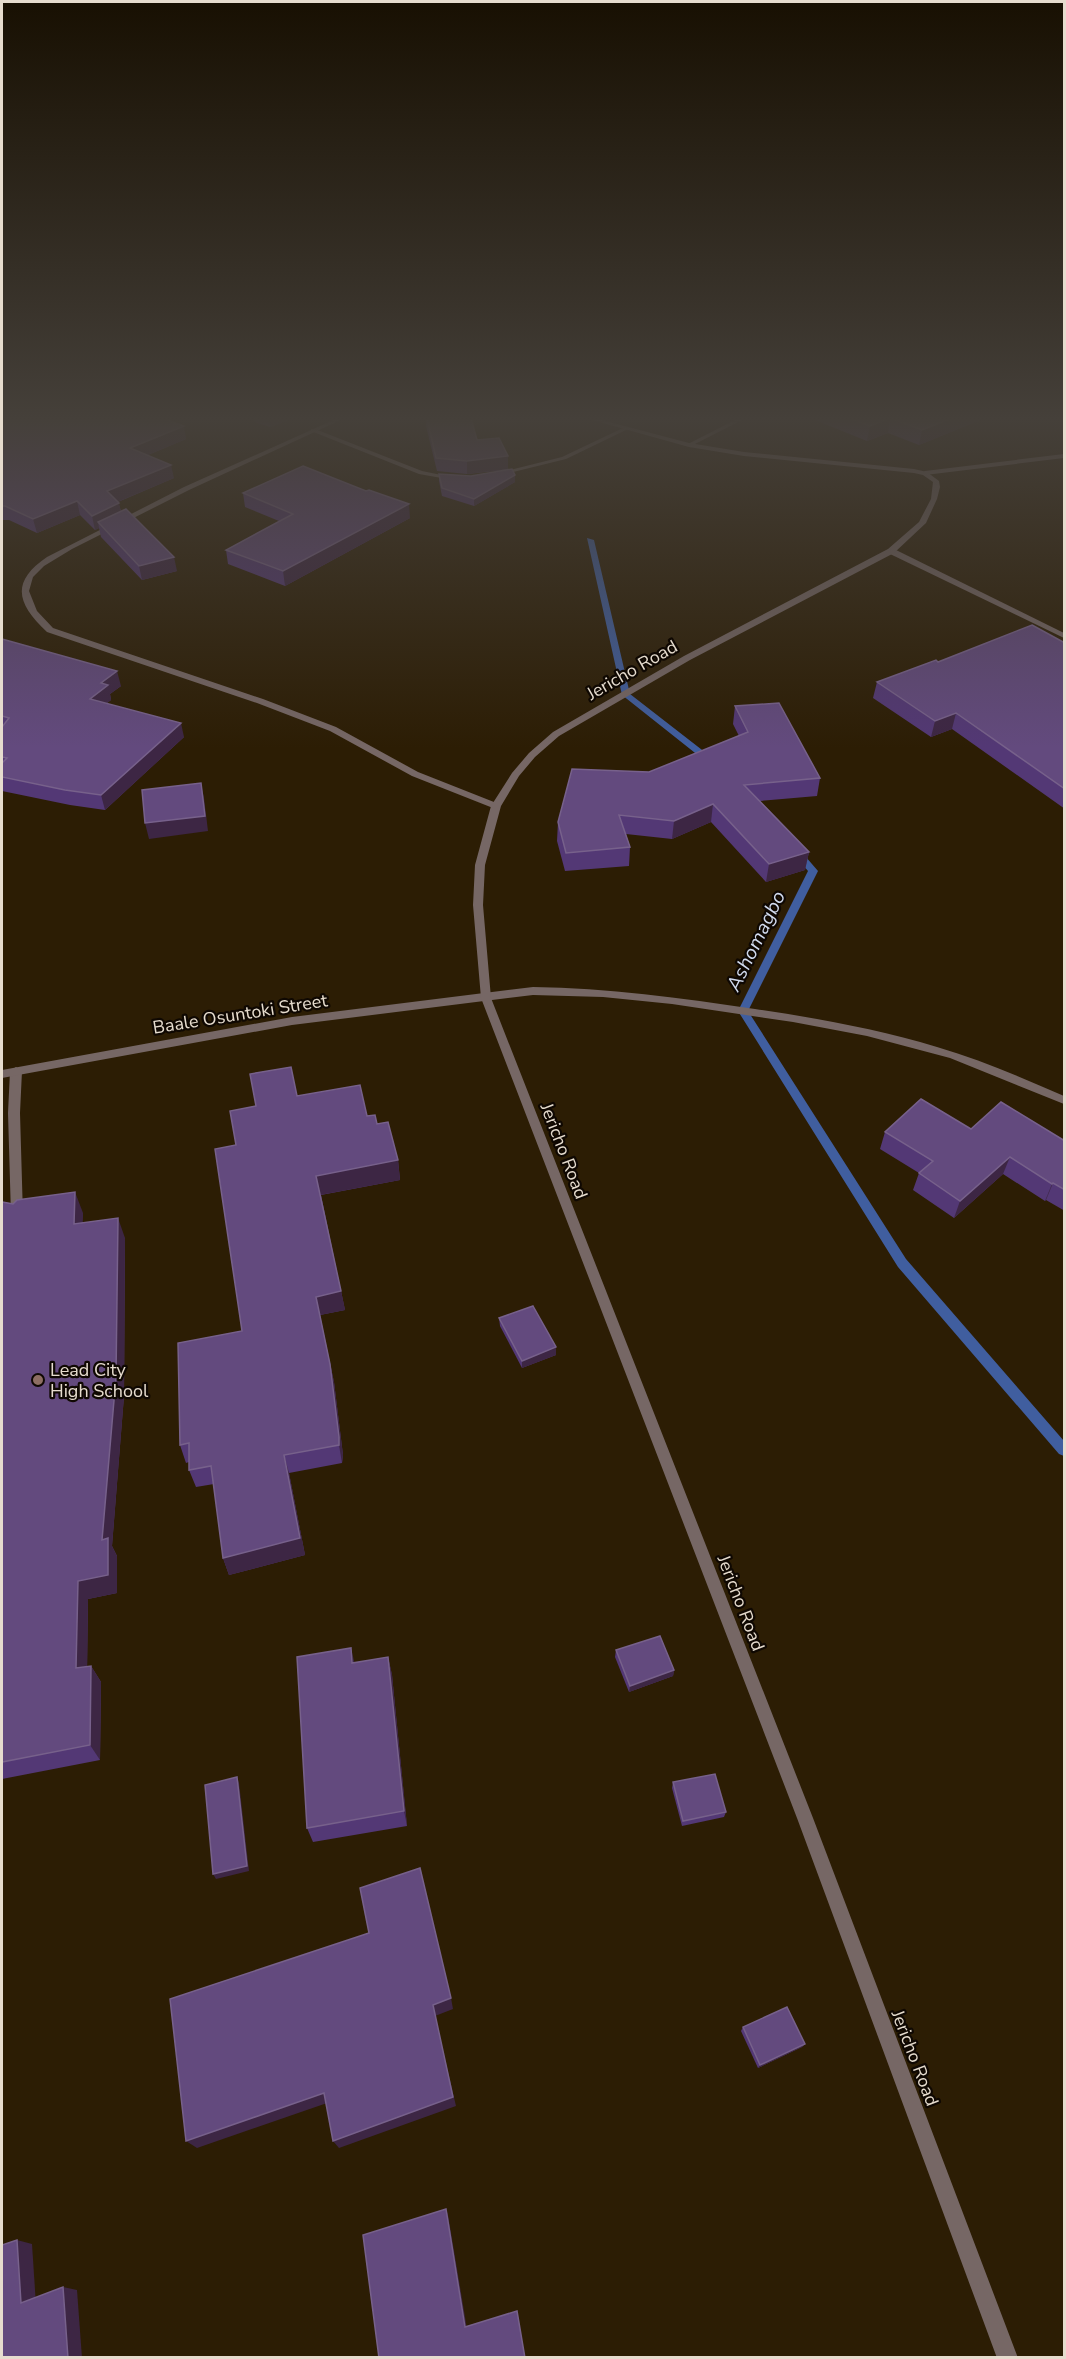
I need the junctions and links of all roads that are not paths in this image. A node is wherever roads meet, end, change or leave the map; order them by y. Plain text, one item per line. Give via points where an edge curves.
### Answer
1 (110, 528) edge
2 (916, 528) edge
3 (891, 551) junction
4 (1065, 636) edge
5 (496, 806) junction
6 (486, 998) junction
7 (16, 1071) junction
8 (2, 1074) edge
9 (1065, 1100) edge
10 (18, 1220) edge
11 (1008, 2358) edge

1 - 5 street via 30,575 25,588 27,602 50,630 333,729 415,774
2 - 3 street, Jericho Road
3 - 4 street
3 - 5 street, Jericho Road via 687,658 556,734 521,768
5 - 6 street, Jericho Road via 480,865 477,905
6 - 7 street, Baale Osuntoki Street via 292,1021
6 - 9 street, Baale Osuntoki Street via 533,991 569,991 665,999 835,1026 916,1045 1001,1072
6 - 11 street, Jericho Road via 792,1785
7 - 8 street, Baale Osuntoki Street
7 - 10 street

